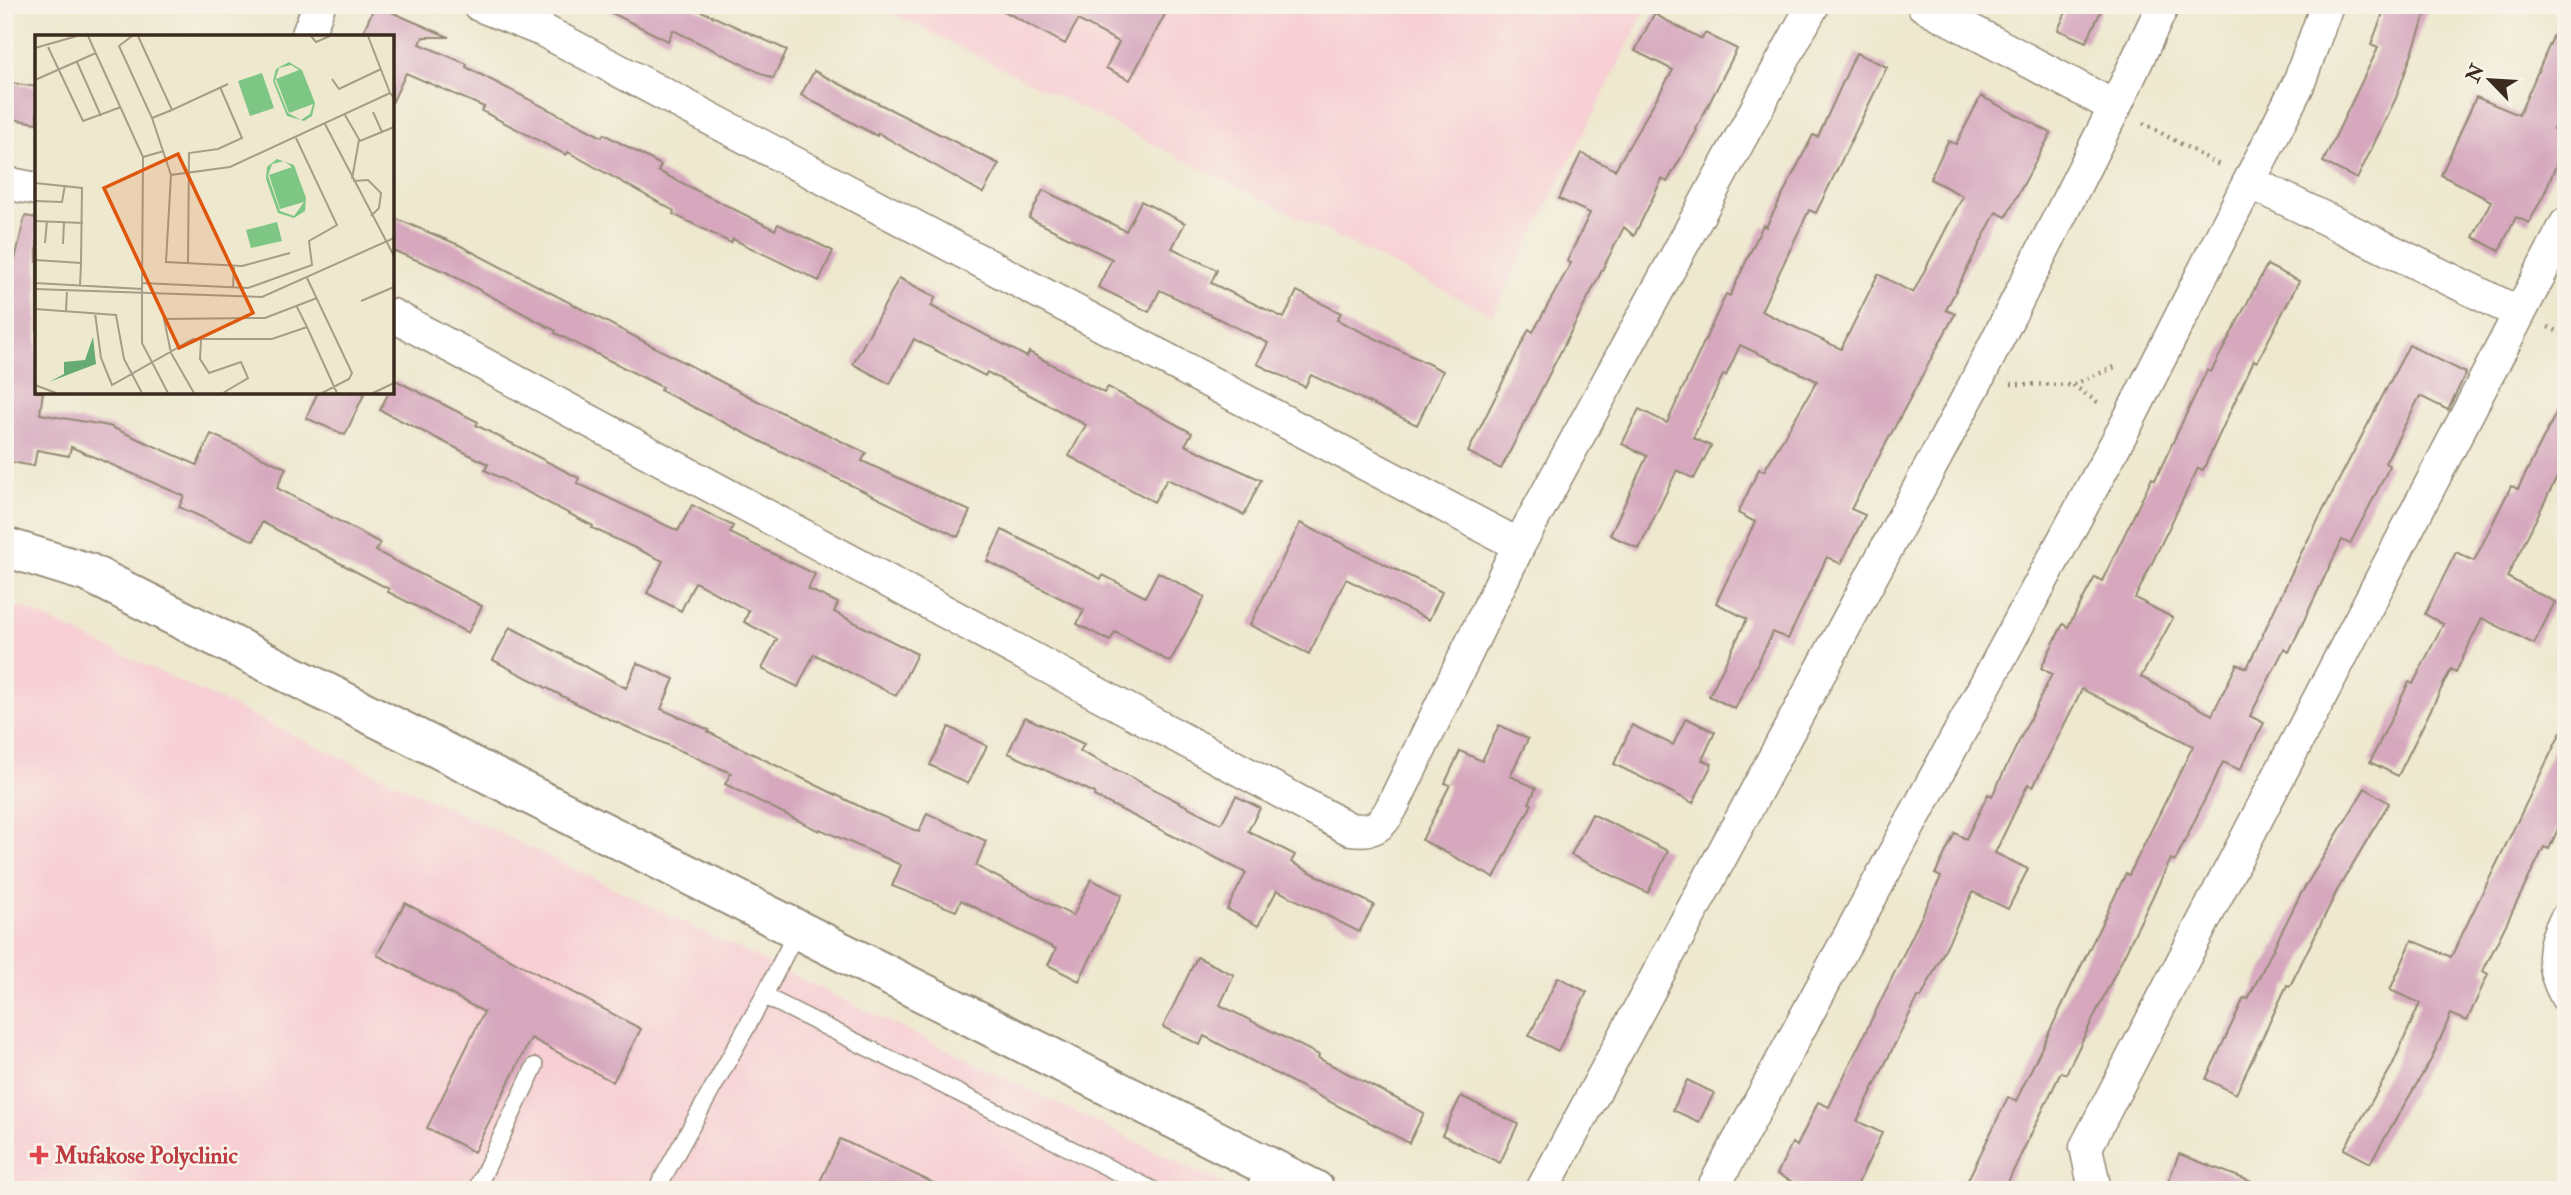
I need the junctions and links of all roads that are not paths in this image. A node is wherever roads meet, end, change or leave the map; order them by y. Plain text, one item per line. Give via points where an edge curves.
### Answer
1 (319, 5) edge
2 (479, 5) edge
3 (1813, 5) edge
4 (1923, 5) edge
5 (2163, 5) edge
6 (2327, 5) edge
7 (308, 35) edge
8 (2115, 107) junction
9 (2250, 182) junction
10 (5, 183) edge
11 (35, 189) edge
12 (2566, 224) edge
13 (2519, 313) junction
14 (394, 316) edge
15 (1519, 545) junction
16 (5, 547) edge
17 (2566, 919) edge
18 (798, 929) junction
19 (764, 996) junction
20 (2566, 996) edge
21 (535, 1066) dead end
22 (1260, 1177) edge
23 (476, 1190) edge
24 (656, 1190) edge
25 (1153, 1190) edge
26 (1315, 1190) edge
27 (1542, 1190) edge
28 (1712, 1190) edge
29 (2095, 1190) edge

1 - 7 street
2 - 15 street via 544,31
3 - 15 street
4 - 8 street
5 - 8 street
6 - 9 street via 2298,85
8 - 27 street via 1975,384
9 - 13 street
9 - 28 street via 2127,423
10 - 11 street
12 - 13 street
13 - 29 street via 2086,1147
14 - 15 street via 1350,829 1368,831 1384,821
16 - 18 street via 89,573
17 - 20 street via 2553,952 2556,977
18 - 19 lane
18 - 22 street
19 - 24 lane
19 - 25 lane
21 - 23 lane
22 - 26 street

